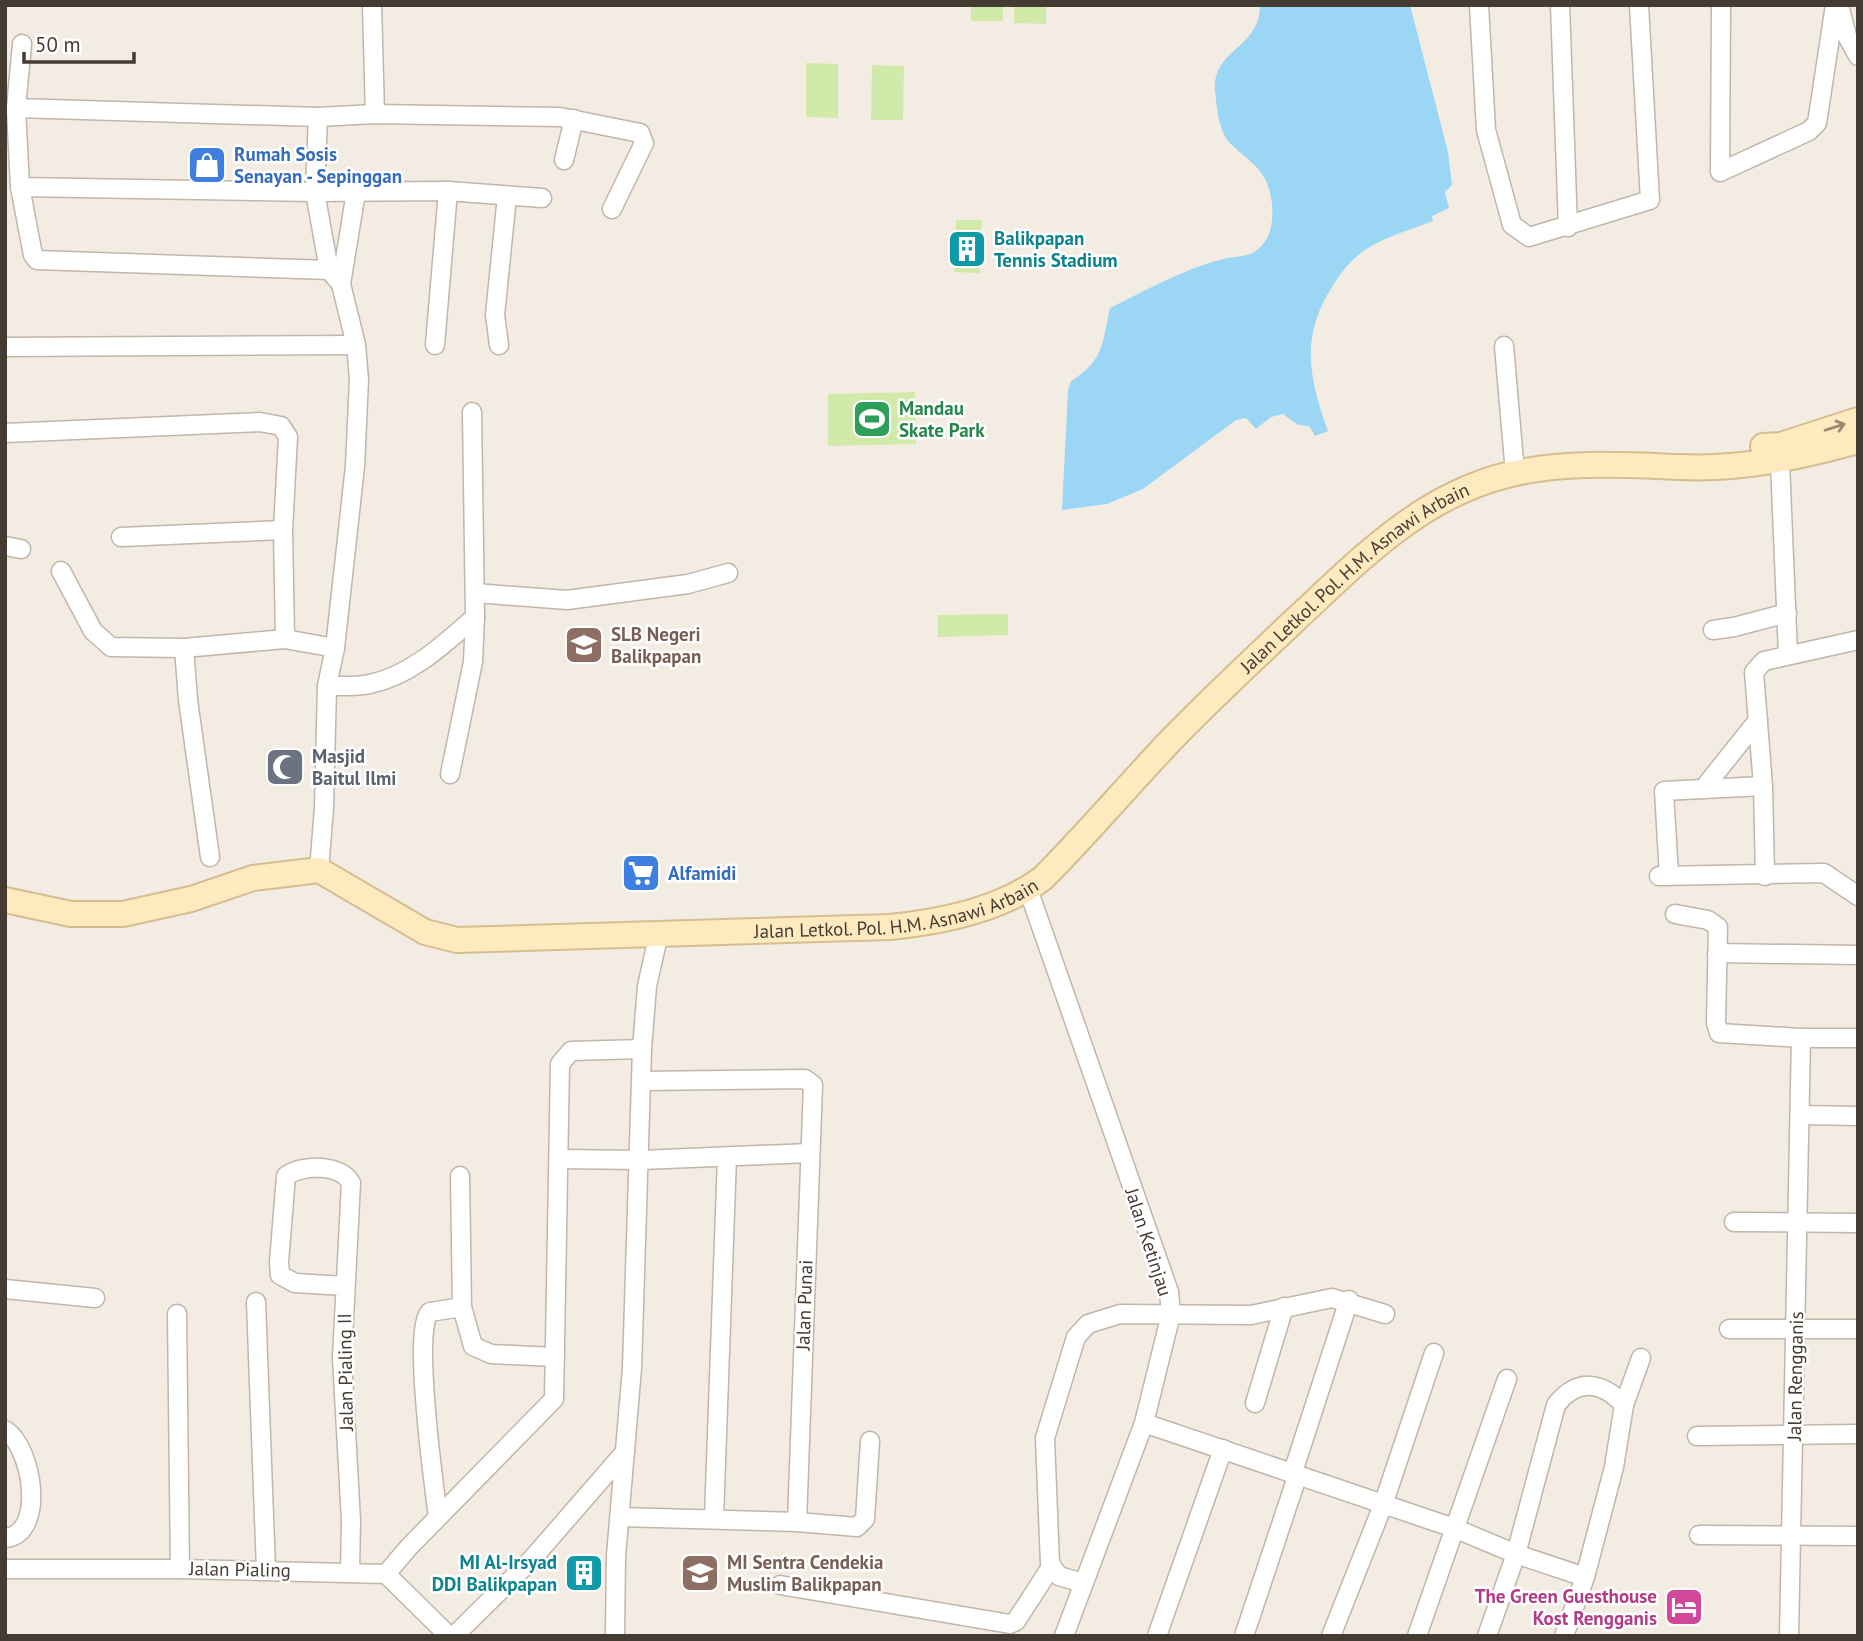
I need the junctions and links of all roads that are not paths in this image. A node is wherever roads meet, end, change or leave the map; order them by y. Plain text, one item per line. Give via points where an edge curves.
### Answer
1 (372, 5) edge
2 (1479, 5) edge
3 (1560, 5) edge
4 (1639, 5) edge
5 (1721, 5) edge
6 (1837, 5) edge
7 (22, 44) dead end
8 (1858, 56) edge
9 (16, 108) junction
10 (375, 114) junction
11 (318, 117) junction
12 (575, 119) junction
13 (564, 160) dead end
14 (20, 187) junction
15 (448, 191) junction
16 (315, 192) junction
17 (356, 192) junction
18 (507, 196) junction
19 (542, 198) dead end
20 (612, 209) dead end
21 (1568, 227) junction
22 (335, 277) junction
23 (356, 345) junction
24 (435, 345) dead end
25 (499, 345) dead end
26 (5, 346) edge
27 (1504, 346) dead end
28 (472, 412) dead end
29 (1858, 420) edge
30 (5, 433) edge
31 (1858, 441) edge
32 (1780, 462) junction
33 (1649, 464) junction
34 (1515, 473) junction
35 (283, 530) junction
36 (121, 537) dead end
37 (61, 571) dead end
38 (728, 573) dead end
39 (475, 593) junction
40 (1787, 612) junction
41 (475, 617) junction
42 (1713, 630) dead end
43 (285, 639) junction
44 (1858, 640) edge
45 (184, 648) junction
46 (335, 648) junction
47 (1788, 656) junction
48 (327, 686) junction
49 (1758, 720) junction
50 (450, 774) dead end
51 (1763, 786) junction
52 (1703, 789) junction
53 (210, 857) dead end
54 (319, 870) junction
55 (1765, 876) junction
56 (1028, 889) junction
57 (1858, 896) edge
58 (5, 900) edge
59 (1675, 914) dead end
60 (659, 933) junction
61 (1717, 953) junction
62 (1858, 955) edge
63 (1801, 1038) junction
64 (1858, 1038) edge
65 (642, 1049) junction
66 (643, 1081) junction
67 (1800, 1115) junction
68 (1858, 1116) edge
69 (809, 1153) junction
70 (727, 1157) junction
71 (559, 1159) junction
72 (641, 1160) junction
73 (460, 1176) dead end
74 (1734, 1222) dead end
75 (1795, 1223) junction
76 (1858, 1223) edge
77 (345, 1286) junction
78 (5, 1289) edge
79 (95, 1298) dead end
80 (1349, 1300) junction
81 (257, 1302) dead end
82 (462, 1307) junction
83 (1284, 1307) junction
84 (177, 1314) dead end
85 (1171, 1314) junction
86 (1385, 1314) dead end
87 (1729, 1329) dead end
88 (1797, 1329) junction
89 (1858, 1329) edge
90 (1434, 1353) dead end
91 (555, 1357) junction
92 (1641, 1358) dead end
93 (1507, 1379) dead end
94 (1255, 1403) dead end
95 (1624, 1405) junction
96 (1144, 1423) junction
97 (5, 1430) edge
98 (1858, 1434) edge
99 (1794, 1435) junction
100 (1697, 1436) dead end
101 (870, 1441) dead end
102 (1223, 1449) junction
103 (625, 1452) junction
104 (1294, 1476) junction
105 (1383, 1504) junction
106 (438, 1517) junction
107 (620, 1517) junction
108 (714, 1517) junction
109 (797, 1522) junction
110 (1454, 1528) junction
111 (1699, 1535) dead end
112 (1858, 1536) edge
113 (1793, 1537) junction
114 (5, 1538) edge
115 (1516, 1554) junction
116 (1051, 1567) junction
117 (5, 1569) edge
118 (180, 1569) junction
119 (266, 1570) junction
120 (350, 1571) junction
121 (386, 1574) junction
122 (1585, 1577) junction
123 (1083, 1583) junction
124 (780, 1585) dead end
125 (451, 1636) edge
126 (615, 1636) edge
127 (1064, 1636) edge
128 (1157, 1636) edge
129 (1244, 1636) edge
130 (1331, 1636) edge
131 (1417, 1636) edge
132 (1487, 1636) edge
133 (1564, 1636) edge
134 (1789, 1636) edge

1 - 10 street
2 - 21 street via 1486,130 1513,225 1529,237
3 - 21 street
4 - 21 street via 1650,200
5 - 6 street via 1720,172 1810,131 1817,123
6 - 8 street
7 - 9 street
9 - 11 street
9 - 14 street
10 - 11 street
10 - 12 street
11 - 16 street
12 - 13 street
12 - 20 street via 640,133 644,138
14 - 16 street
14 - 22 street via 33,255 40,261
15 - 17 street
15 - 18 street
15 - 24 street
16 - 17 street
16 - 22 street
17 - 22 street
18 - 19 street
18 - 25 street via 495,315
22 - 23 street
23 - 26 street
23 - 46 street via 355,466
27 - 34 street
28 - 39 street
33 -> 29 street, Jalan Letkol. Pol. H.M. Asnawi Arbain via 1679,452 1781,445
30 - 35 street via 260,422 281,426 288,437
31 - 32 street, Jalan Letkol. Pol. H.M. Asnawi Arbain
32 - 33 street, Jalan Letkol. Pol. H.M. Asnawi Arbain
32 - 40 street
33 - 34 street, Jalan Letkol. Pol. H.M. Asnawi Arbain
34 - 56 street, Jalan Letkol. Pol. H.M. Asnawi Arbain via 1446,496 1387,537 1240,672 1079,842
35 - 36 street
35 - 43 street
37 - 45 street via 93,631 111,647
38 - 39 street via 688,584 567,600
39 - 41 street
40 - 42 street
40 - 47 street
41 - 48 street via 436,651 401,673 369,685
41 - 50 street via 473,662
43 - 45 street
43 - 46 street
44 - 47 street
45 - 53 street
46 - 48 street
47 - 49 street via 1764,660 1754,672
48 - 54 street
49 - 51 street
49 - 52 street
51 - 52 street
51 - 55 street
52 - 55 street via 1664,791 1664,876
54 - 58 street via 253,878 191,899 123,914 71,914
54 - 60 street, Jalan Letkol. Pol. H.M. Asnawi Arbain via 441,938
55 - 57 street via 1824,873
56 - 60 street, Jalan Letkol. Pol. H.M. Asnawi Arbain via 975,910 900,926
56 - 85 street, Jalan Ketinjau via 1169,1292
59 - 61 street via 1716,924
60 - 65 street via 647,986
61 - 62 street
61 - 63 street via 1719,1033
63 - 64 street
63 - 67 street, Jalan Rengganis
65 - 66 street
65 - 71 street via 571,1051 564,1057 560,1064
66 - 69 street, Jalan Punai via 811,1081
66 - 72 street
67 - 68 street
67 - 75 street, Jalan Rengganis
69 - 70 street
69 - 109 street, Jalan Punai
70 - 72 street
70 - 108 street
71 - 72 street
71 - 91 street
72 - 103 street
73 - 82 street
74 - 75 street
75 - 76 street
75 - 88 street, Jalan Rengganis
77 - 77 street, Jalan Pialing II via 295,1283 280,1275 286,1175 299,1169 339,1170 351,1183
77 - 120 street, Jalan Pialing II via 342,1358
78 - 79 street
80 - 83 street via 1332,1298
80 - 86 street
80 - 104 street
81 - 119 street
82 - 91 street via 473,1346 480,1351
82 - 106 street via 430,1312 422,1324
83 - 85 street via 1251,1315
83 - 94 street
84 - 118 street
85 - 96 street, Jalan Ketinjau
85 - 116 street via 1120,1314 1088,1324 1076,1337 1045,1438
87 - 88 street
88 - 89 street
88 - 99 street, Jalan Rengganis
90 - 105 street
91 - 106 street via 554,1399
92 - 95 street
93 - 110 street
95 - 115 street via 1613,1393 1577,1387 1556,1405
95 - 122 street via 1614,1467
96 - 102 street
96 - 123 street, Jalan Ketinjau
97 - 114 street via 13,1434 32,1481 24,1525
98 - 99 street
99 - 100 street
99 - 113 street, Jalan Rengganis
101 - 109 street via 862,1524
102 - 104 street
102 - 128 street
103 - 107 street
103 - 125 street via 532,1559
104 - 105 street
104 - 129 street
105 - 110 street
105 - 130 street
106 - 121 street
107 - 108 street
107 - 126 street
108 - 109 street
110 - 115 street
110 - 131 street
111 - 113 street
112 - 113 street
113 - 134 street, Jalan Rengganis
115 - 122 street
115 - 132 street
116 - 123 street via 1059,1576
116 - 124 street via 1010,1624
117 - 118 street, Jalan Pialing
118 - 119 street, Jalan Pialing
119 - 120 street, Jalan Pialing
120 - 121 street, Jalan Pialing
121 - 125 street
122 - 133 street
123 - 127 street, Jalan Ketinjau

